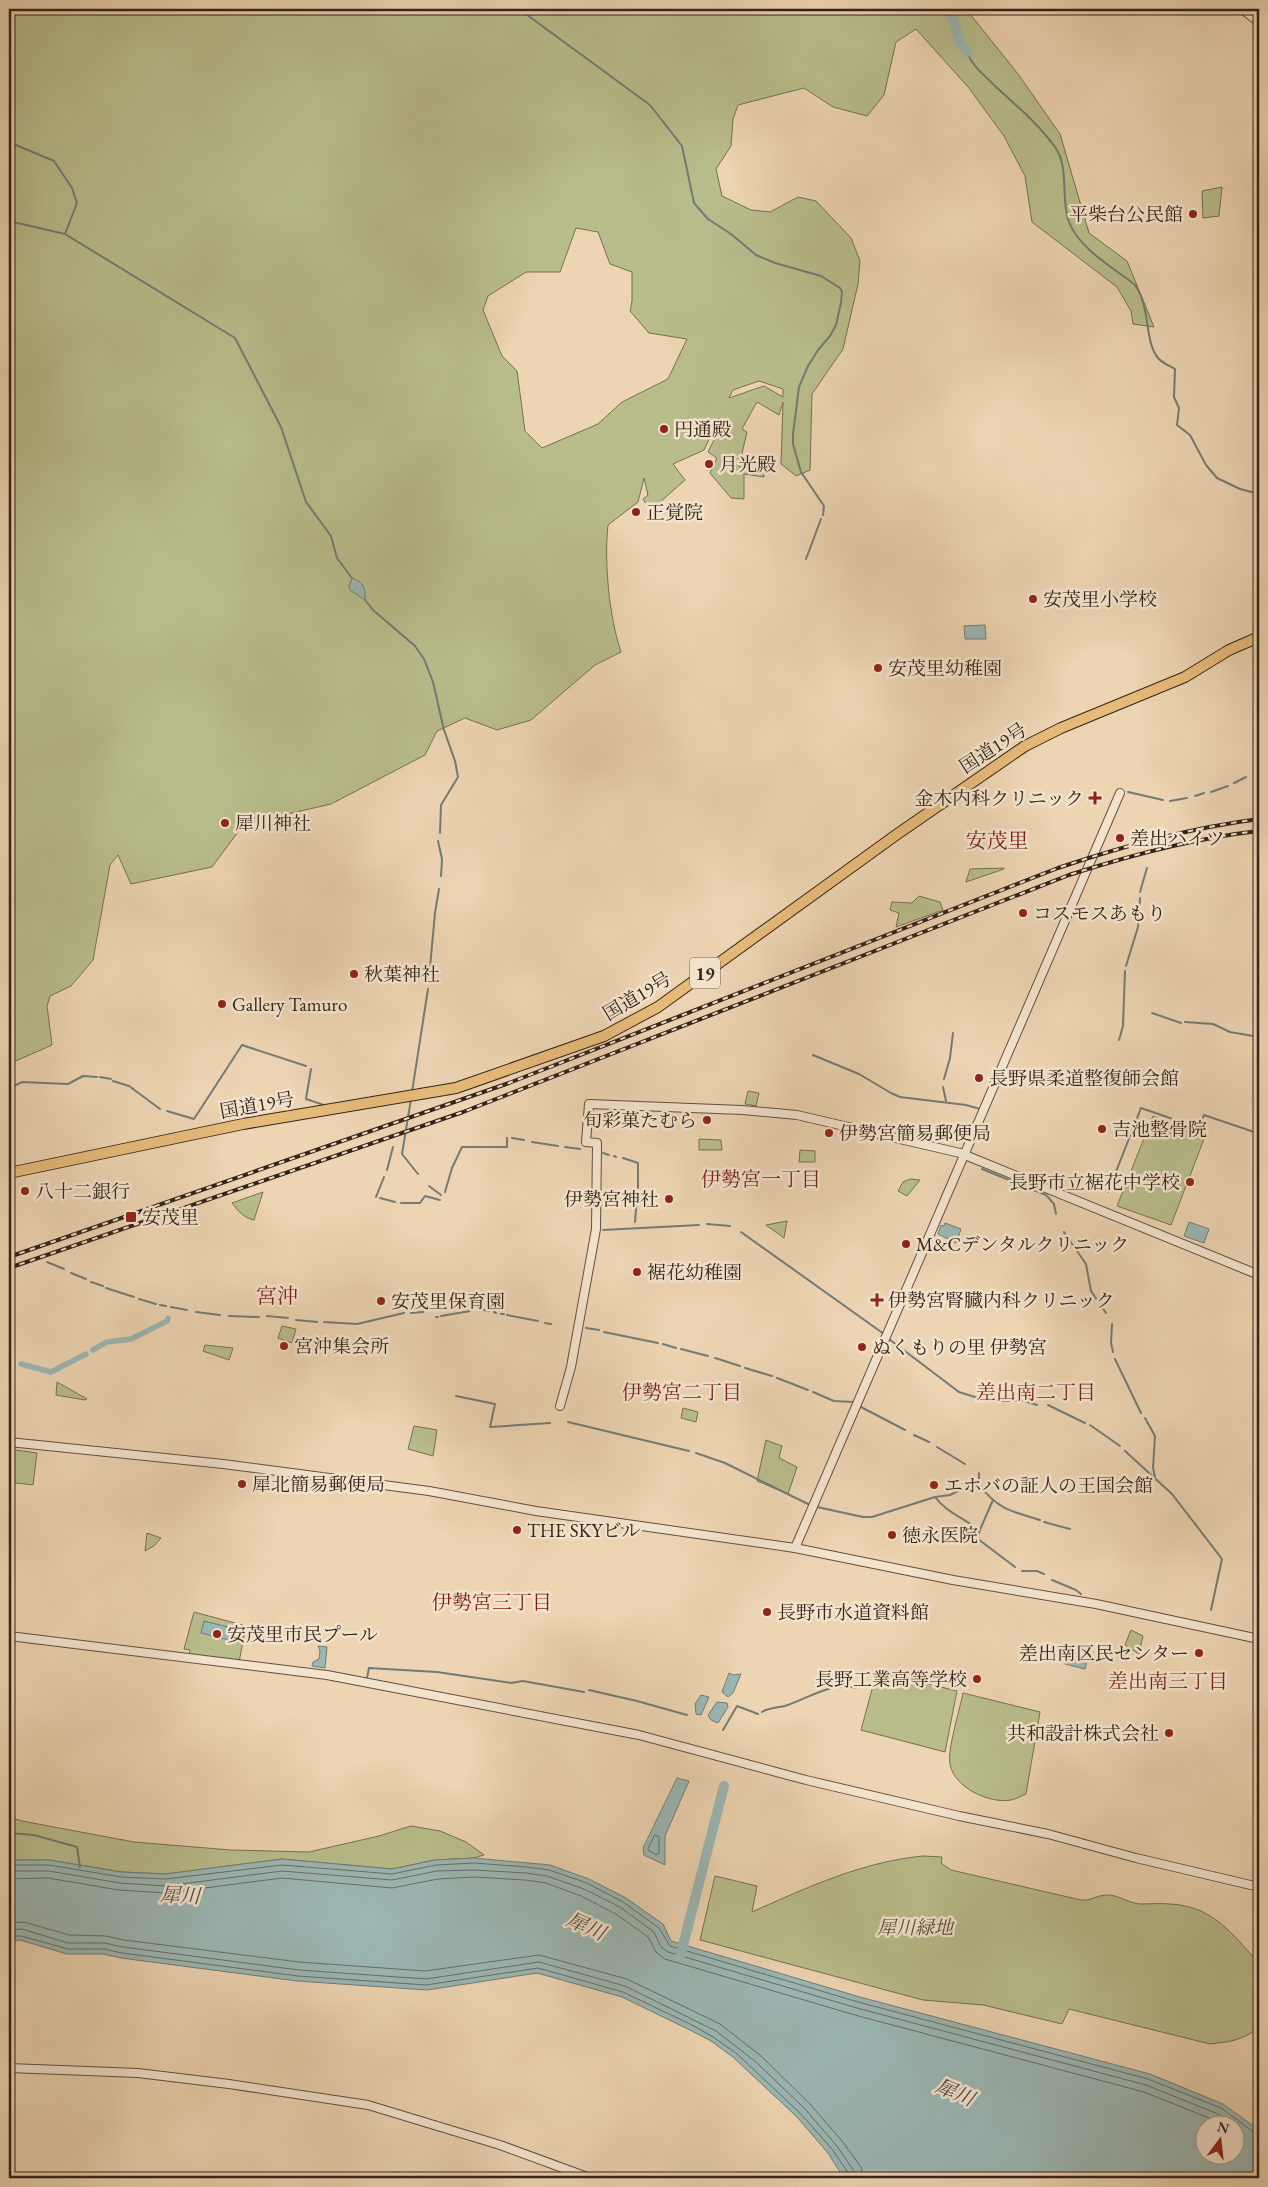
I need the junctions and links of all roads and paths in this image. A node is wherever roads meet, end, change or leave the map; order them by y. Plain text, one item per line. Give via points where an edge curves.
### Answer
1 (1242, 9) edge
2 (1259, 22) edge
3 (1259, 637) edge
4 (1120, 793) dead end
5 (964, 1154) junction
6 (9, 1173) edge
7 (1259, 1275) edge
8 (560, 1406) dead end
9 (9, 1442) edge
10 (796, 1548) junction
11 (9, 1636) edge
12 (1259, 1639) edge
13 (1259, 1887) edge
14 (9, 2068) edge
15 (590, 2178) edge

1 - 2 street
3 - 6 highway, 国道19号 / 19 via 1229,650 1185,677 1024,746 658,1007 604,1036 456,1088 242,1124
4 - 5 street
5 - 7 street
5 - 8 street via 797,1115 589,1104 586,1142 597,1143 596,1229 571,1367
5 - 10 street
9 - 10 street via 429,1491 536,1511
10 - 12 street via 953,1580 1096,1604
11 - 13 street via 327,1675 638,1735 806,1780 1048,1834
14 - 15 street via 138,2073 359,2104 500,2144

